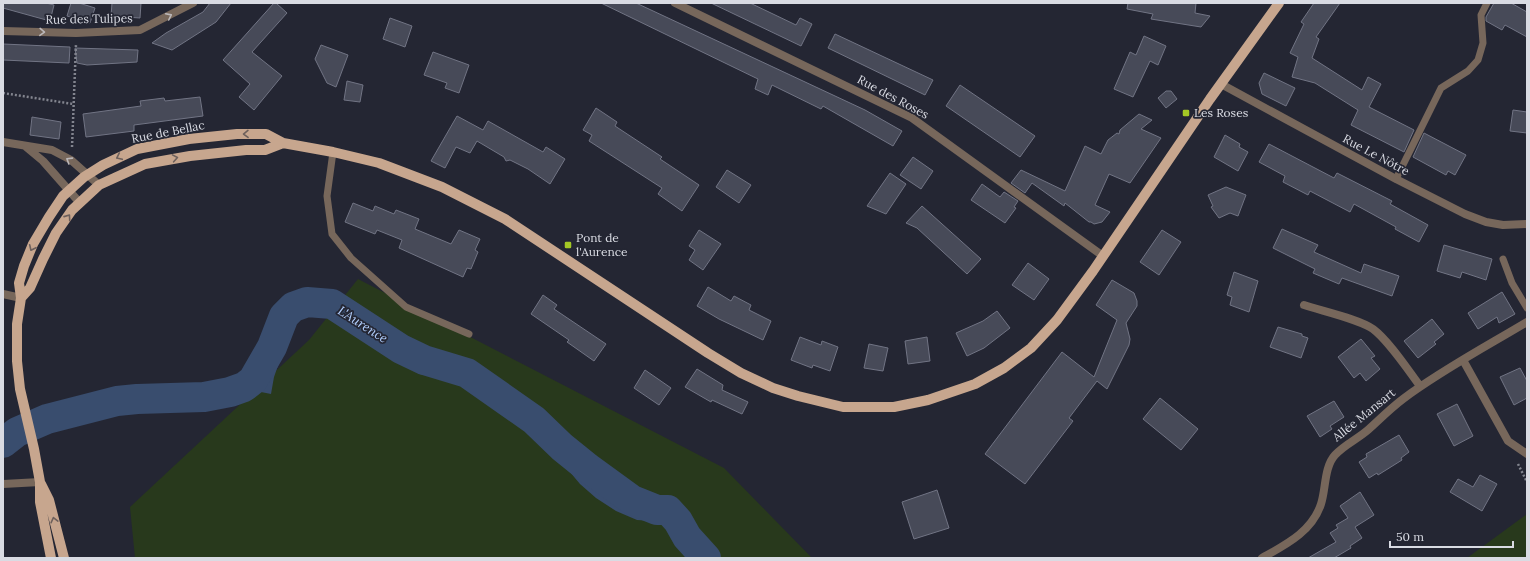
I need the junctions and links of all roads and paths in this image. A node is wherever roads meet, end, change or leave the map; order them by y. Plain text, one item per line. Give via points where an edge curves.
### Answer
1 (193, 3) edge
2 (675, 3) edge
3 (1279, 3) edge
4 (1487, 3) edge
5 (3, 31) edge
6 (76, 34) junction
7 (1221, 84) junction
8 (3, 93) edge
9 (73, 104) junction
10 (3, 142) edge
11 (283, 142) junction
12 (24, 145) junction
13 (333, 152) junction
14 (71, 160) junction
15 (88, 175) junction
16 (1396, 179) junction
17 (98, 185) junction
18 (69, 190) junction
19 (80, 203) junction
20 (1527, 224) edge
21 (1103, 256) junction
22 (1503, 259) dead end
23 (3, 294) edge
24 (21, 298) junction
25 (1304, 305) dead end
26 (1527, 308) edge
27 (1527, 322) edge
28 (469, 334) dead end
29 (1463, 360) junction
30 (1420, 386) junction
31 (1527, 454) edge
32 (40, 482) junction
33 (3, 484) edge
34 (51, 558) edge
35 (64, 558) edge
36 (1262, 558) edge

6 -> 1 street, Rue des Tulipes via 140,30
2 - 21 street, Rue des Roses via 912,118
3 - 7 main road, Rue de Bellac
4 - 16 lane via 1481,15 1483,43 1478,60 1468,71 1441,88
5 -> 6 street, Rue des Tulipes
6 - 9 path
7 - 16 street, Rue Le Nôtre
7 - 21 main road, Rue de Bellac
8 - 9 path
9 - 14 path
10 - 12 street
11 - 13 main road, Rue de Bellac
11 -> 15 main road, Rue de Bellac via 266,134 237,134 189,140 137,149
17 -> 11 main road, Rue de Bellac via 130,170 156,162 190,156 265,150
14 -> 12 street via 52,150
12 - 18 street via 43,161
13 - 21 main road, Rue de Bellac via 378,163 442,187 473,202 505,219 741,373 773,388 843,407 894,407 928,400 975,384 1004,368 1031,348 1057,320
13 - 28 lane via 327,196 332,234 351,258 406,307
14 - 15 street
15 - 17 street
15 - 18 main road, Rue de Bellac
16 - 20 street, Rue Le Nôtre via 1486,222
17 - 19 main road, Rue de Bellac
18 - 19 street
18 -> 24 main road, Rue de Bellac via 33,244 19,283
24 -> 19 main road, Rue de Bellac via 30,288 56,233
22 - 26 lane via 1512,283
23 - 24 street
24 - 32 main road, Rue de Bellac via 17,324 17,361 20,389
25 - 30 street via 1362,323 1373,329 1384,339
27 - 29 street, Allée Mansart
29 - 30 street, Allée Mansart
29 - 31 street via 1508,441
30 - 36 street, Allée Mansart via 1334,456 1316,516 1292,541
32 - 33 street
32 - 34 main road via 40,502
35 -> 32 main road via 49,500

